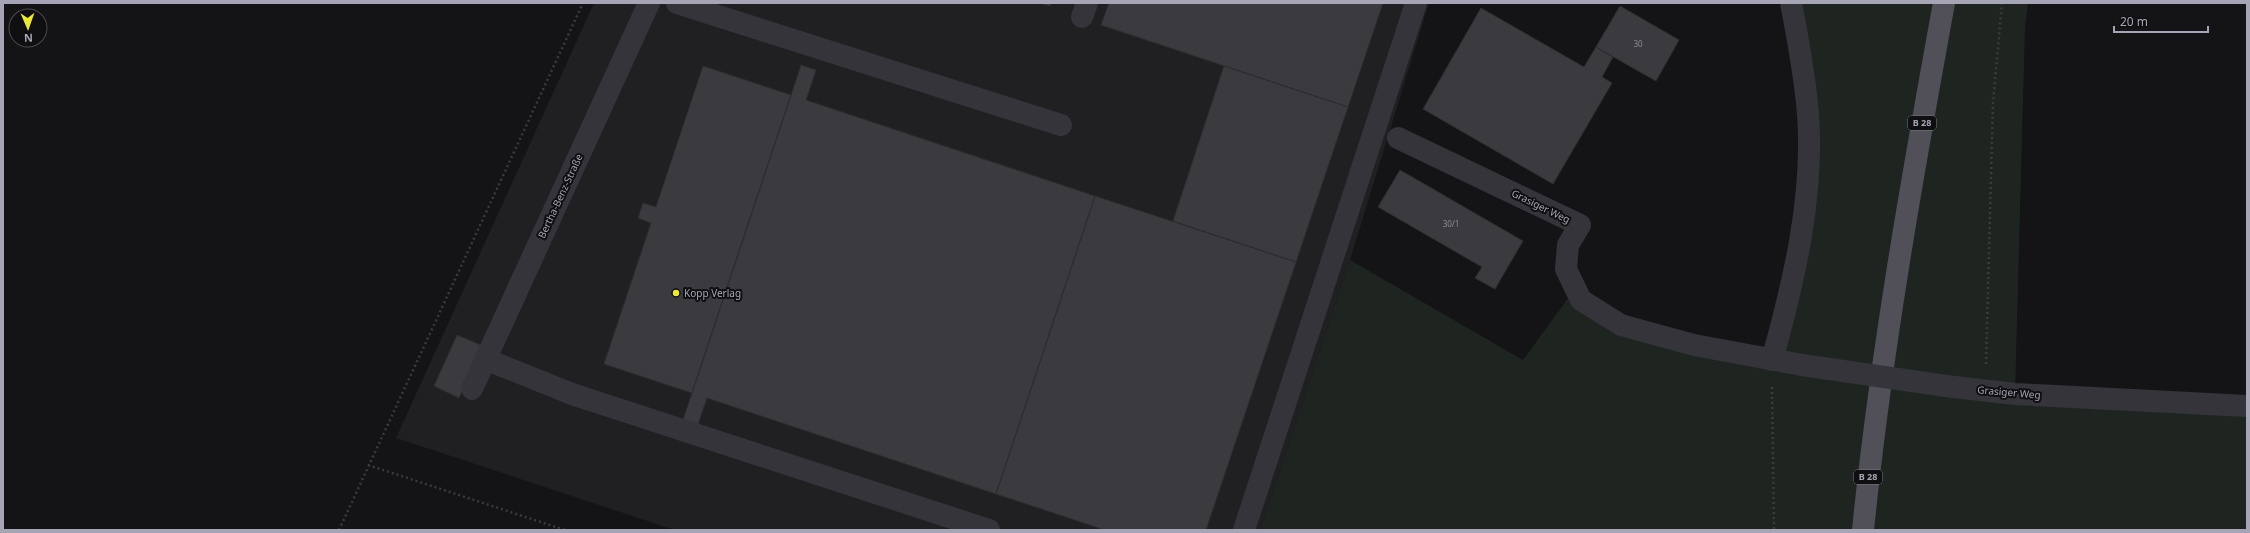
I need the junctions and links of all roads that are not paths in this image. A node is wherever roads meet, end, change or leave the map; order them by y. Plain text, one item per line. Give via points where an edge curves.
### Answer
1 (650, 3) edge
2 (677, 3) edge
3 (1416, 3) edge
4 (1791, 3) edge
5 (1944, 3) edge
6 (1062, 125) dead end
7 (1398, 138) dead end
8 (485, 359) junction
9 (1772, 360) junction
10 (472, 389) dead end
11 (2247, 406) edge
12 (989, 530) edge
13 (1244, 530) edge
14 (1863, 530) edge

1 - 8 street, Bertha-Benz-Straße
2 - 6 street
3 - 13 street
4 - 9 street via 1808,115 1807,169 1802,231 1787,309
5 - 14 main road, B 28 via 1900,243 1874,424
7 - 9 street, Grasiger Weg via 1580,225 1568,245 1566,269 1581,300 1621,325 1694,345
8 - 10 street, Bertha-Benz-Straße
8 - 12 street via 572,394
9 - 11 street, Grasiger Weg, bridge via 1985,391

